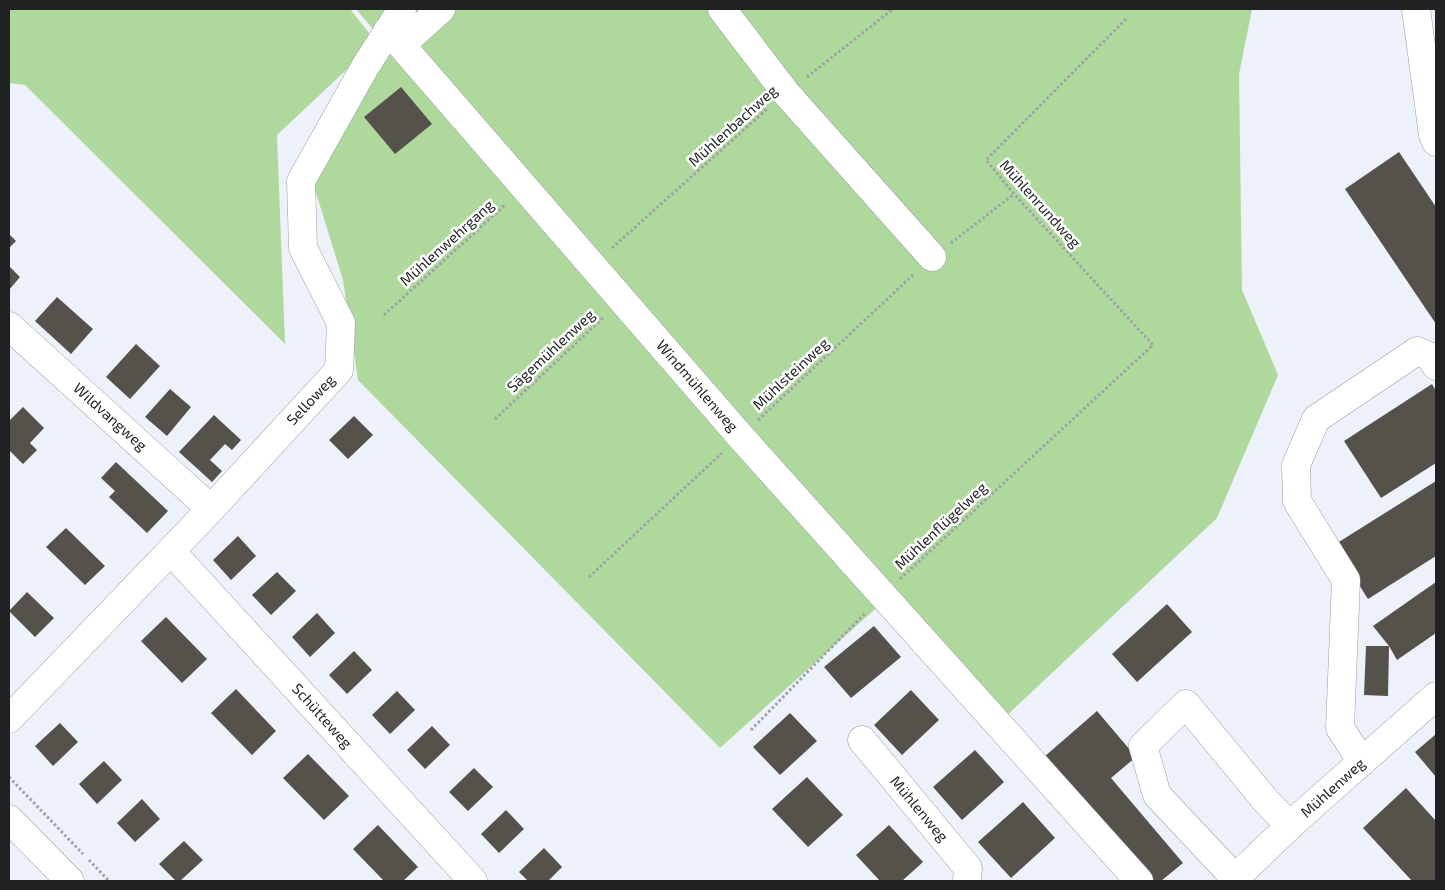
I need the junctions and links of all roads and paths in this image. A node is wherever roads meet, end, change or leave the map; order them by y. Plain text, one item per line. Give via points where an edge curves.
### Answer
1 (441, 9) edge
2 (722, 9) edge
3 (893, 9) edge
4 (1416, 9) edge
5 (1128, 17) dead end
6 (397, 28) edge
7 (786, 93) junction
8 (1436, 142) edge
9 (525, 187) junction
10 (1014, 194) junction
11 (932, 257) junction
12 (592, 266) junction
13 (622, 300) junction
14 (384, 315) dead end
15 (9, 326) edge
16 (1153, 345) joint
17 (1436, 366) edge
18 (495, 419) dead end
19 (740, 436) junction
20 (211, 509) junction
21 (171, 551) junction
22 (589, 577) dead end
23 (882, 595) junction
24 (1436, 696) edge
25 (9, 719) edge
26 (751, 730) dead end
27 (862, 740) dead end
28 (1362, 762) junction
29 (9, 777) edge
30 (9, 819) edge
31 (1290, 826) junction
32 (1233, 880) edge
33 (70, 881) edge
34 (109, 881) edge
35 (473, 881) edge
36 (968, 881) edge
37 (1139, 881) edge

1 - 6 street, Selloweg
2 - 7 street
3 - 7 path, Mühlenbachweg
4 - 8 street
5 - 10 path, Mühlenrundweg via 986,160
6 - 9 street, Windmühlenweg
6 - 20 street, Selloweg via 365,67 301,181 303,248 341,323 339,370
7 - 11 street
7 - 12 path, Mühlenbachweg
9 - 12 street, Windmühlenweg
9 - 14 path, Mühlenwehrgang
10 - 11 path, Mühlsteinweg
10 - 16 path, Mühlenrundweg
11 - 19 path, Mühlsteinweg
12 - 13 street, Windmühlenweg
13 - 18 path, Sägemühlenweg
13 - 19 street, Windmühlenweg
15 - 20 street, Wildvangweg
16 - 23 path, Mühlenflügelweg
17 - 28 street via 1431,357 1417,351 1316,419 1296,465 1297,501 1346,580 1340,728
19 - 22 path, Mühlsteinweg
19 - 23 street, Windmühlenweg
20 - 21 street, Selloweg
21 - 25 street, Selloweg
21 - 35 street, Schütteweg
23 - 26 path, Mühlenflügelweg
23 - 37 street, Windmühlenweg
24 - 28 street, Mühlenweg
27 - 36 street, Mühlenweg via 968,868
28 - 31 street, Mühlenweg
29 - 34 path
30 - 33 street
31 - 32 street, Mühlenweg
31 - 32 street via 1186,704 1143,746 1157,796

